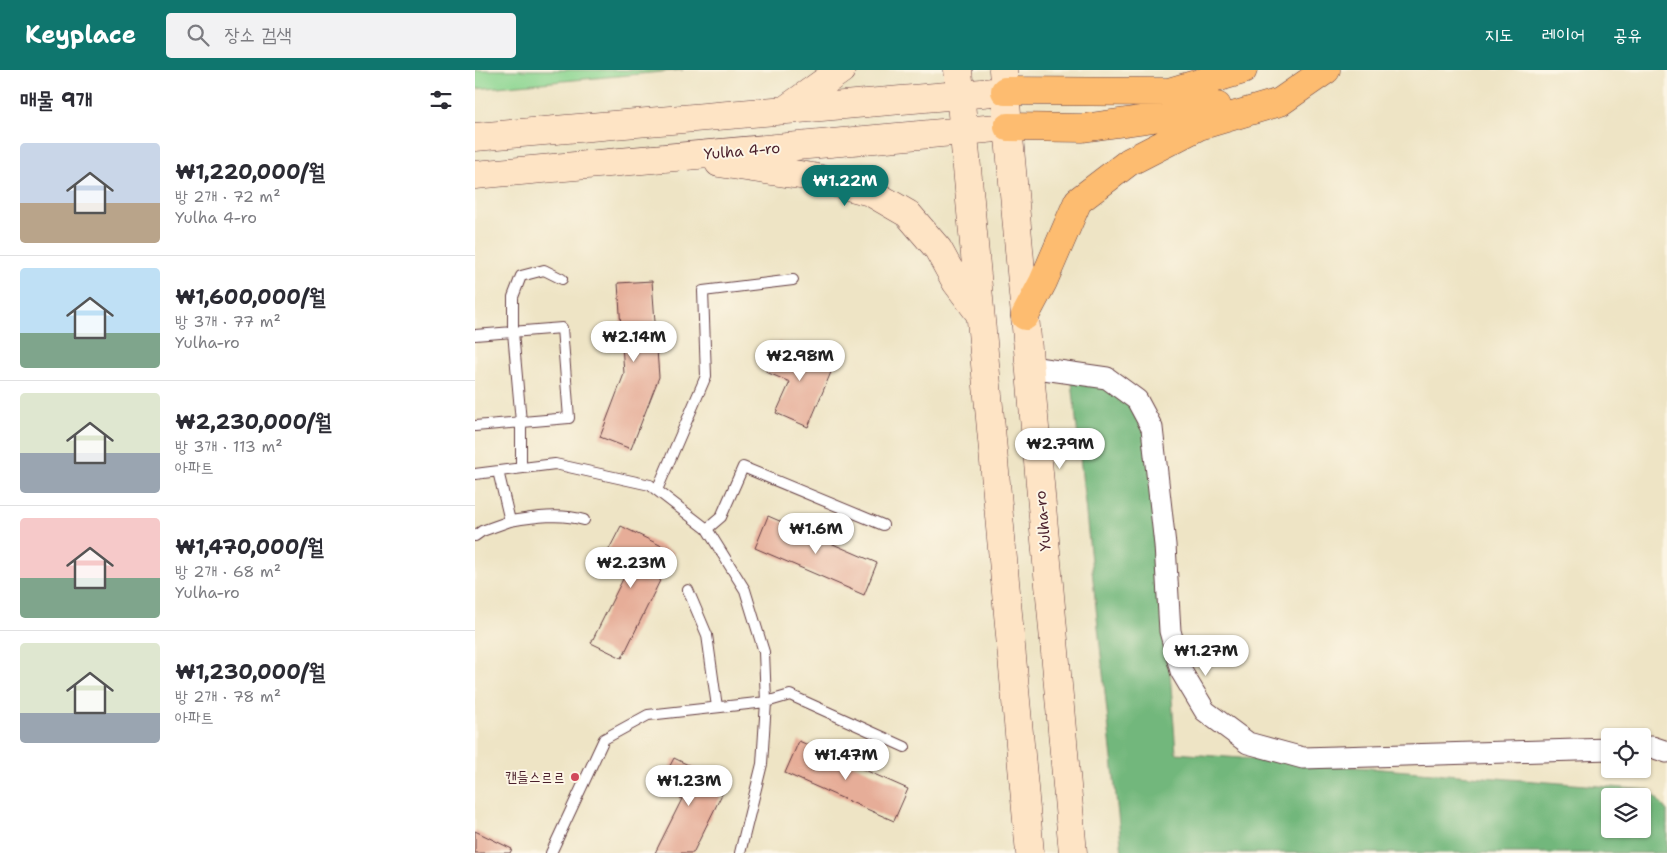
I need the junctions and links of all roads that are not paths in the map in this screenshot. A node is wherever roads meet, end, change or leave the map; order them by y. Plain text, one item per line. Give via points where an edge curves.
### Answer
1 (841, 70) edge
2 (1243, 70) edge
3 (1314, 70) edge
4 (1326, 70) edge
5 (1004, 81) edge
6 (959, 83) edge
7 (785, 110) junction
8 (1008, 127) junction
9 (963, 131) junction
10 (475, 137) edge
11 (676, 157) junction
12 (475, 175) edge
13 (562, 279) dead end
14 (793, 280) dead end
15 (980, 314) junction
16 (1025, 316) junction
17 (513, 332) junction
18 (475, 335) edge
19 (1030, 367) junction
20 (521, 422) junction
21 (475, 426) edge
22 (521, 468) junction
23 (498, 471) junction
24 (475, 474) edge
25 (657, 490) junction
26 (584, 520) dead end
27 (510, 521) junction
28 (883, 525) dead end
29 (707, 529) junction
30 (475, 536) edge
31 (688, 590) dead end
32 (766, 702) junction
33 (717, 708) junction
34 (905, 747) dead end
35 (1651, 747) edge
36 (1601, 749) edge
37 (1667, 752) edge
38 (551, 853) edge
39 (740, 853) edge
40 (1030, 853) edge
41 (1073, 853) edge

1 - 7 main road
2 - 5 highway via 1169,92
3 - 8 highway via 1221,105 1168,116 1083,128
4 - 16 highway via 1280,102 1199,126 1129,162 1078,201
5 - 6 main road
5 - 8 main road, Yulha-ro
6 - 7 main road
6 - 9 main road
7 - 10 main road
8 - 9 main road, Yulha 4-ro
8 - 16 main road, Yulha-ro
9 - 11 main road, Yulha 4-ro
9 - 15 main road
11 - 12 main road, Yulha 4-ro
11 - 15 main road via 813,177 870,192 909,214 938,250 956,282
13 - 17 lane via 544,270 521,276 513,297
14 - 25 lane via 703,291 706,376
15 - 40 main road
16 - 19 main road, Yulha-ro
17 - 18 lane
17 - 20 lane
17 - 20 lane via 562,328 563,337 569,418
19 - 36 street via 1107,378 1137,400 1152,428 1165,544 1170,631 1181,671 1205,711 1248,743 1303,758
19 - 41 main road, Yulha-ro
20 - 21 lane
20 - 22 lane
22 - 23 lane
22 - 25 lane via 555,464 650,485
23 - 24 lane
23 - 27 lane
25 - 29 lane
26 - 27 lane via 535,517
27 - 30 lane
28 - 29 lane via 743,467 721,517
29 - 32 lane via 745,590 764,652
31 - 33 lane via 707,635
32 - 33 lane
32 - 34 lane via 790,695
32 - 39 lane via 762,764
33 - 38 lane via 647,715 604,739
35 - 37 street

